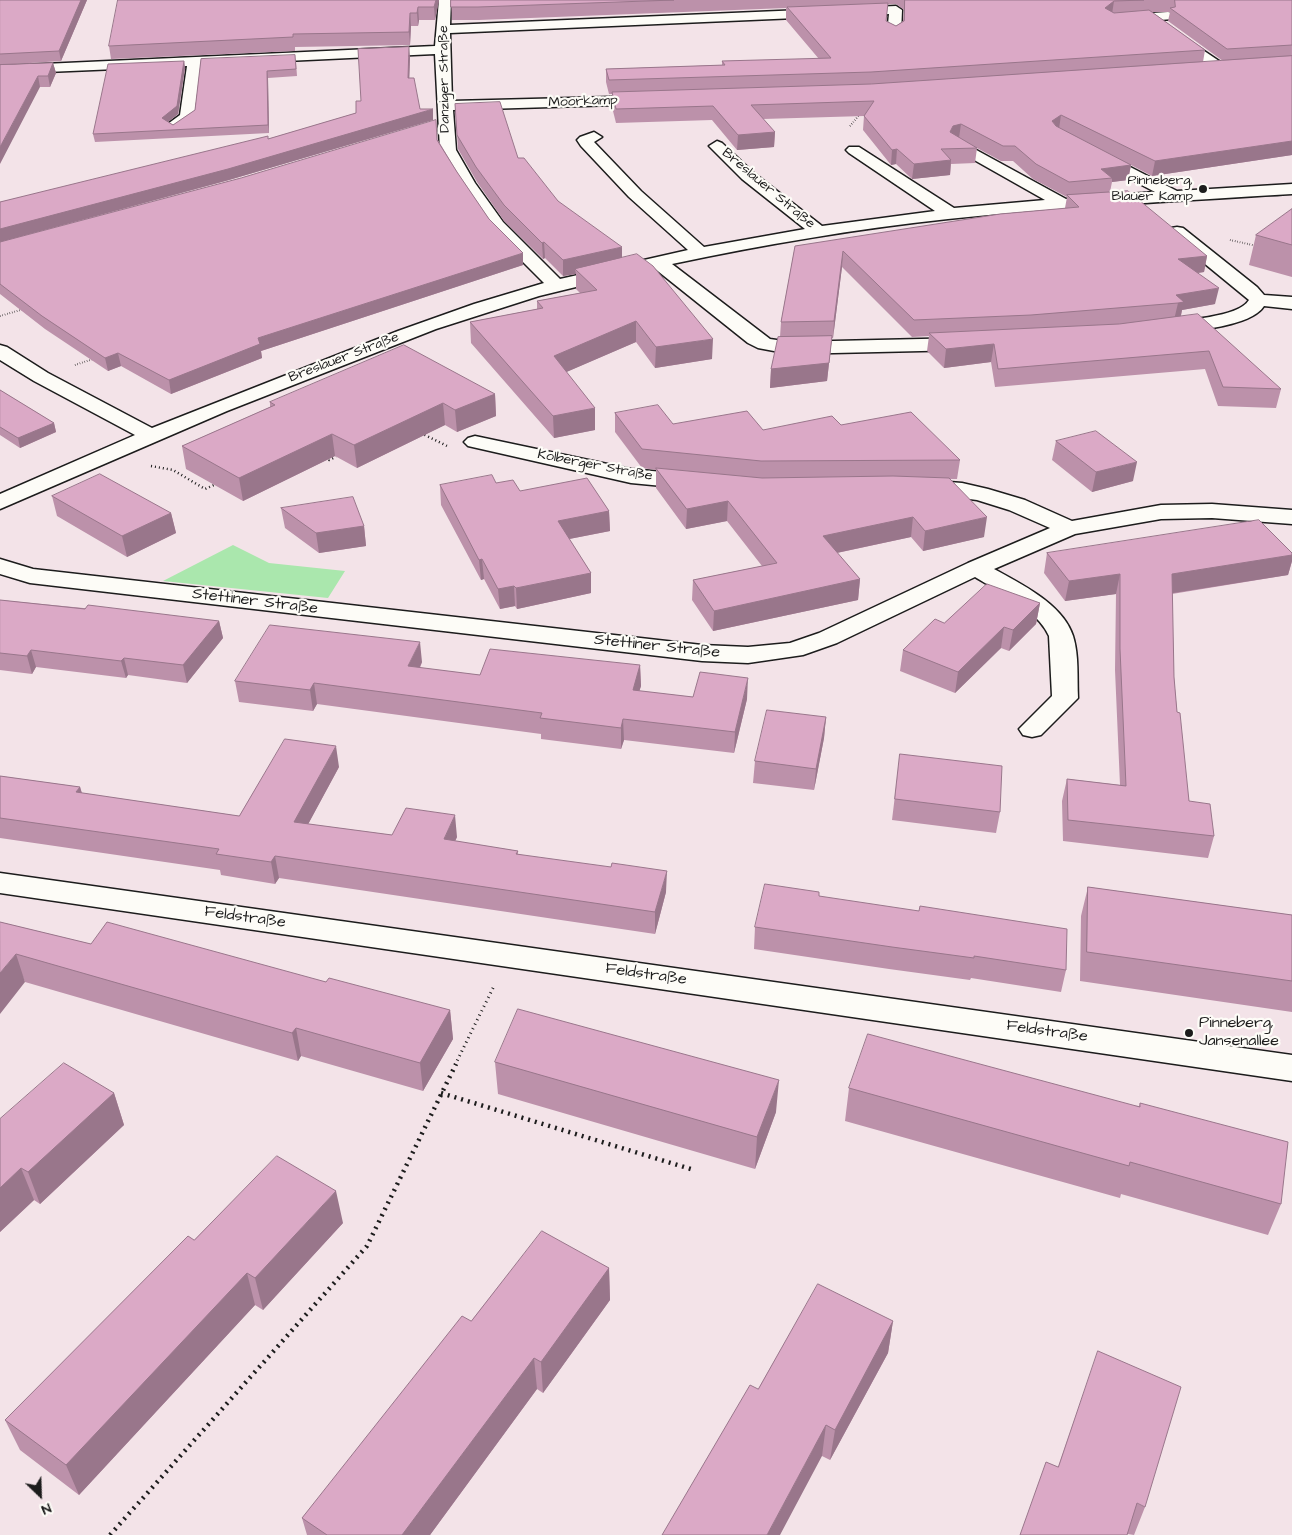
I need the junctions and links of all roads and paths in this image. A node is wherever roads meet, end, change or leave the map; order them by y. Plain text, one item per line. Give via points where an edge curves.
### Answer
1 (445, 0) edge
2 (1168, 16) edge
3 (1150, 17) junction
4 (1112, 20) edge
5 (442, 29) junction
6 (894, 34) edge
7 (442, 50) junction
8 (194, 62) junction
9 (1238, 67) edge
10 (1220, 68) junction
11 (0, 70) edge
12 (1201, 70) edge
13 (664, 99) edge
14 (444, 106) junction
15 (863, 110) edge
16 (444, 123) junction
17 (173, 126) edge
18 (426, 129) edge
19 (594, 137) dead end
20 (958, 145) edge
21 (717, 146) dead end
22 (854, 150) joint
23 (1086, 150) edge
24 (1292, 189) edge
25 (1174, 196) junction
26 (1135, 199) junction
27 (1064, 204) junction
28 (951, 214) junction
29 (819, 232) junction
30 (1192, 244) junction
31 (1258, 247) edge
32 (702, 254) junction
33 (658, 262) junction
34 (556, 285) junction
35 (1258, 300) junction
36 (1292, 303) edge
37 (28, 308) edge
38 (0, 316) edge
39 (1153, 330) edge
40 (979, 343) edge
41 (0, 351) edge
42 (96, 358) edge
43 (41, 377) junction
44 (420, 432) edge
45 (150, 435) junction
46 (474, 442) joint
47 (320, 456) edge
48 (336, 457) edge
49 (144, 465) dead end
50 (710, 484) edge
51 (214, 485) edge
52 (904, 487) edge
53 (0, 502) edge
54 (1292, 516) edge
55 (1069, 528) junction
56 (0, 566) edge
57 (976, 568) junction
58 (1032, 729) dead end
59 (0, 883) edge
60 (509, 955) junction
61 (1292, 1068) edge
62 (441, 1093) junction
63 (694, 1170) dead end
64 (110, 1535) edge

1 - 5 street, Danziger Straße
2 - 3 street
3 - 4 street
3 - 10 street
5 - 6 street via 896,10
5 - 7 street, Danziger Straße
7 - 8 street
7 - 14 street, Danziger Straße
8 - 11 street
8 - 17 street via 187,117
9 - 10 street
10 - 12 street
13 - 14 street, Moorkamp
14 - 16 street, Danziger Straße
15 - 22 path via 843,139
16 - 18 street
16 - 34 street, Danziger Straße via 448,150 481,204 497,226
19 - 32 street via 585,140 586,143 635,194
20 - 27 street
21 - 29 street, Breslauer Straße via 748,176
22 - 28 street
23 - 25 street
24 - 25 street, Breslauer Straße
25 - 26 street, Breslauer Straße
26 - 27 street, Breslauer Straße
26 - 30 street
27 - 28 street, Breslauer Straße
28 - 29 street, Breslauer Straße
29 - 32 street, Breslauer Straße
30 - 31 path via 1232,239
30 - 35 street
32 - 33 street, Breslauer Straße
33 - 34 street, Breslauer Straße
33 - 40 street via 765,344 790,348
34 - 45 street, Breslauer Straße via 421,328
35 - 36 street
35 - 39 street via 1252,310 1227,319
37 - 38 path
41 - 43 street
42 - 43 path
43 - 45 street
44 - 46 path via 445,446
45 - 53 street, Breslauer Straße
46 - 50 street, Kolberger Straße via 631,476
47 - 48 path via 329,460
49 - 51 path via 173,470 205,489
52 - 55 street via 975,493 1024,506
54 - 55 street, Stettiner Straße via 1212,511 1161,512
55 - 57 street, Stettiner Straße
56 - 57 street, Stettiner Straße via 30,576 748,656 794,650 828,638
57 - 58 street via 1054,621 1061,635 1065,698
59 - 60 street, Feldstraße
60 - 61 street, Feldstraße
60 - 62 path
62 - 63 path
62 - 64 path via 367,1246

